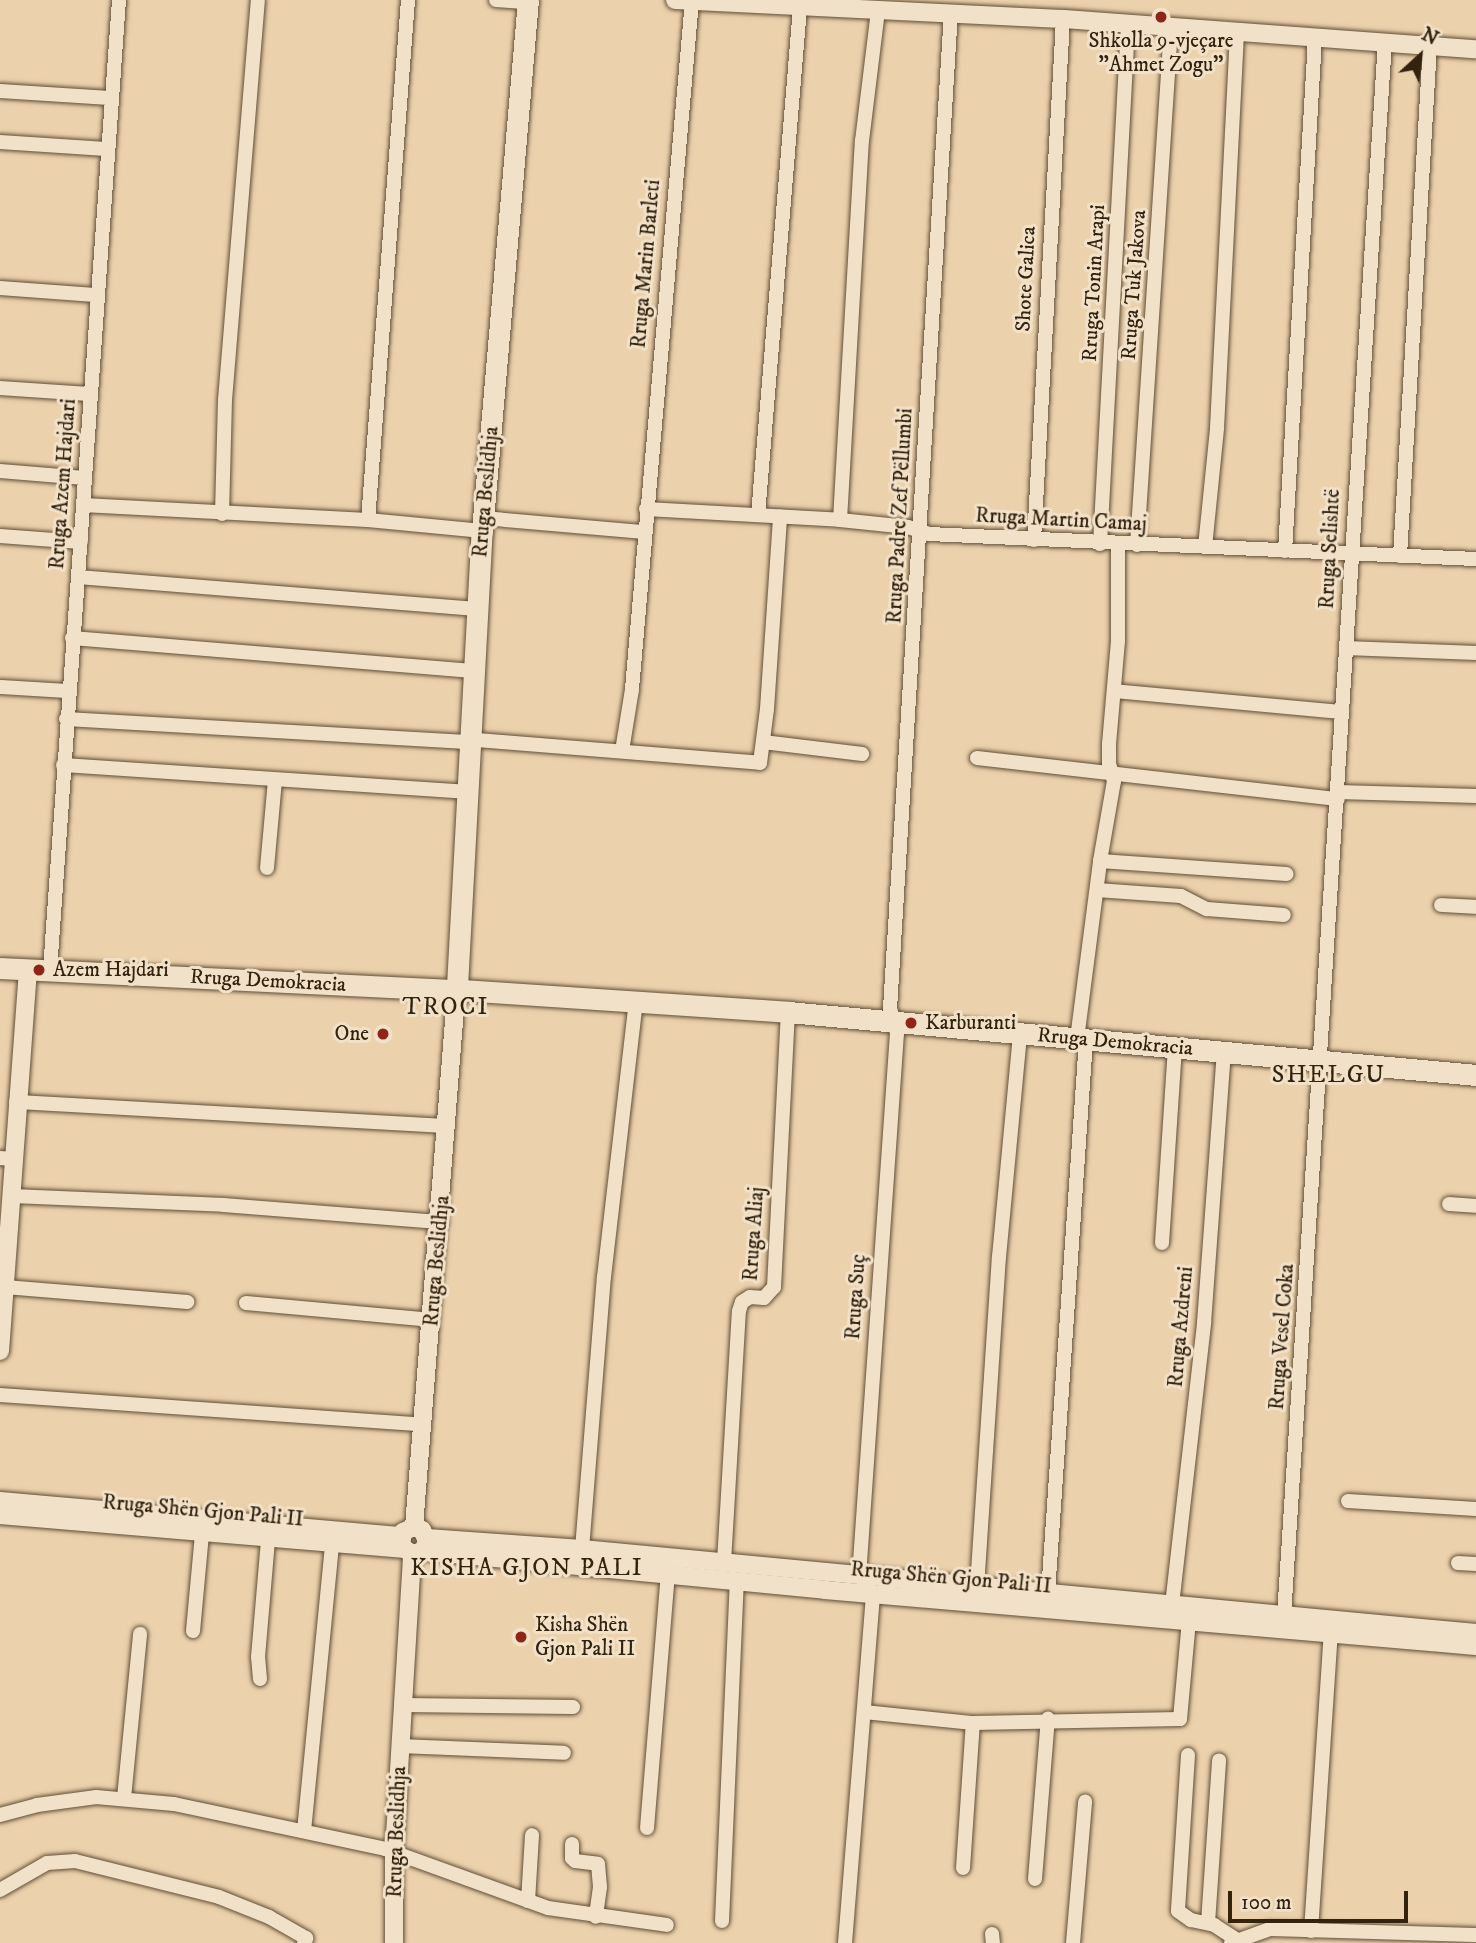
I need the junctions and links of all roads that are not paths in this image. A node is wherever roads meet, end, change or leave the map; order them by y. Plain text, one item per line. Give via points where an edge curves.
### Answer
1 (119, 0) edge
2 (258, 0) edge
3 (408, 0) edge
4 (496, 0) edge
5 (528, 1) edge
6 (684, 1) edge
7 (800, 8) junction
8 (878, 10) junction
9 (951, 13) junction
10 (1063, 19) junction
11 (1128, 24) junction
12 (1171, 28) junction
13 (1237, 32) junction
14 (1315, 38) junction
15 (1385, 41) junction
16 (1430, 45) junction
17 (1476, 48) edge
18 (0, 91) edge
19 (110, 98) junction
20 (0, 142) edge
21 (106, 149) junction
22 (0, 288) edge
23 (95, 296) junction
24 (0, 388) edge
25 (89, 394) junction
26 (0, 471) edge
27 (85, 478) junction
28 (83, 505) junction
29 (646, 509) junction
30 (222, 514) junction
31 (758, 515) junction
32 (780, 516) junction
33 (368, 520) junction
34 (840, 520) junction
35 (483, 524) junction
36 (918, 531) junction
37 (644, 532) junction
38 (0, 536) edge
39 (1034, 540) junction
40 (81, 542) junction
41 (1100, 544) junction
42 (1118, 544) junction
43 (1137, 545) junction
44 (1205, 547) junction
45 (1285, 551) junction
46 (1350, 554) junction
47 (1400, 556) junction
48 (1476, 559) edge
49 (78, 577) junction
50 (477, 609) junction
51 (72, 638) junction
52 (1346, 648) junction
53 (1476, 653) edge
54 (474, 671) junction
55 (0, 687) edge
56 (68, 691) junction
57 (1114, 691) junction
58 (1342, 712) junction
59 (66, 719) junction
60 (469, 741) junction
61 (764, 742) junction
62 (622, 751) junction
63 (862, 754) dead end
64 (977, 758) dead end
65 (63, 765) junction
66 (1114, 773) junction
67 (275, 780) junction
68 (466, 792) junction
69 (1338, 795) junction
70 (1476, 796) edge
71 (1100, 860) junction
72 (267, 868) dead end
73 (1287, 874) dead end
74 (1097, 890) junction
75 (1441, 905) dead end
76 (1476, 907) edge
77 (1284, 915) dead end
78 (0, 968) edge
79 (28, 969) junction
80 (50, 970) junction
81 (456, 991) junction
82 (636, 1002) junction
83 (788, 1012) junction
84 (894, 1021) junction
85 (1020, 1033) junction
86 (1081, 1039) junction
87 (1175, 1047) junction
88 (1224, 1052) junction
89 (1321, 1060) junction
90 (1476, 1075) edge
91 (16, 1102) junction
92 (447, 1126) junction
93 (6, 1158) edge
94 (12, 1196) junction
95 (1449, 1204) dead end
96 (1476, 1206) edge
97 (440, 1222) junction
98 (1162, 1243) dead end
99 (4, 1249) edge
100 (5, 1287) junction
101 (187, 1302) dead end
102 (246, 1303) dead end
103 (432, 1320) junction
104 (0, 1351) edge
105 (0, 1395) edge
106 (424, 1425) junction
107 (0, 1501) edge
108 (1348, 1501) dead end
109 (1476, 1509) edge
110 (0, 1515) edge
111 (202, 1534) junction
112 (268, 1540) junction
113 (413, 1542) junction
114 (332, 1545) junction
115 (582, 1549) junction
116 (724, 1562) junction
117 (1458, 1563) dead end
118 (1476, 1564) edge
119 (668, 1573) junction
120 (861, 1577) junction
121 (737, 1580) junction
122 (977, 1587) junction
123 (1048, 1593) junction
124 (873, 1594) junction
125 (1172, 1605) junction
126 (1284, 1616) junction
127 (1189, 1621) junction
128 (193, 1631) dead end
129 (1331, 1633) junction
130 (1476, 1633) edge
131 (140, 1634) dead end
132 (1476, 1646) edge
133 (260, 1679) dead end
134 (403, 1705) junction
135 (573, 1707) dead end
136 (864, 1712) junction
137 (1048, 1719) junction
138 (973, 1723) junction
139 (400, 1746) junction
140 (564, 1753) dead end
141 (1188, 1755) dead end
142 (1219, 1760) dead end
143 (124, 1798) junction
144 (1085, 1802) dead end
145 (0, 1815) edge
146 (646, 1828) dead end
147 (304, 1831) junction
148 (531, 1835) dead end
149 (572, 1844) dead end
150 (394, 1852) junction
151 (963, 1868) dead end
152 (1035, 1879) dead end
153 (0, 1891) edge
154 (528, 1901) junction
155 (596, 1917) junction
156 (722, 1922) dead end
157 (1208, 1923) junction
158 (667, 1925) dead end
159 (1311, 1931) junction
160 (1476, 1936) edge
161 (396, 1941) edge
162 (1234, 1942) edge
163 (304, 1943) edge
164 (845, 1943) edge
165 (1073, 1943) edge

1 - 19 street, Rruga Azem Hajdari
2 - 30 street via 225,400
3 - 33 street
4 - 5 street
5 - 35 main road, Rruga Beslidhja
6 - 7 street
6 - 29 street, Rruga Marin Barleti
7 - 8 street
7 - 31 street
8 - 9 street
8 - 34 street via 862,141
9 - 10 street
9 - 36 street, Rruga Padre Zef Pëllumbi
10 - 11 street
10 - 39 street, Shote Galica
11 - 12 street
11 - 41 street, Rruga Tonin Arapi
12 - 13 street
12 - 43 street, Rruga Tuk Jakova
13 - 14 street
13 - 44 street via 1217,428
14 - 15 street
14 - 45 street
15 - 16 street
15 - 46 street, Rruga Selishtë
16 - 17 street
16 - 47 street
18 - 19 street
19 - 21 street, Rruga Azem Hajdari
20 - 21 street
21 - 23 street, Rruga Azem Hajdari
22 - 23 street
23 - 25 street, Rruga Azem Hajdari
24 - 25 street
25 - 27 street, Rruga Azem Hajdari
26 - 27 street
27 - 28 street, Rruga Azem Hajdari
28 - 30 street
28 - 40 street, Rruga Azem Hajdari
29 - 31 street, Rruga Martin Camaj
29 - 37 street, Rruga Marin Barleti
30 - 33 street
31 - 32 street, Rruga Martin Camaj
32 - 34 street, Rruga Martin Camaj
32 - 61 street
33 - 35 street
34 - 36 street, Rruga Martin Camaj
35 - 37 street
35 - 50 main road, Rruga Beslidhja
36 - 39 street, Rruga Martin Camaj
36 - 84 street, Rruga Padre Zef Pëllumbi via 890,1009
37 - 62 street, Rruga Marin Barleti via 632,689
38 - 40 street
39 - 41 street, Rruga Martin Camaj
40 - 49 street, Rruga Azem Hajdari
41 - 42 street, Rruga Martin Camaj
42 - 43 street, Rruga Martin Camaj
42 - 57 street
43 - 44 street, Rruga Martin Camaj
44 - 45 street, Rruga Martin Camaj
45 - 46 street, Rruga Martin Camaj
46 - 47 street, Rruga Martin Camaj
46 - 52 street, Rruga Selishtë
47 - 48 street, Rruga Martin Camaj
49 - 50 street
49 - 51 street, Rruga Azem Hajdari
50 - 54 main road, Rruga Beslidhja
51 - 54 street
51 - 56 street, Rruga Azem Hajdari
52 - 53 street
52 - 58 street, Rruga Selishtë
54 - 60 main road, Rruga Beslidhja
55 - 56 street
56 - 59 street, Rruga Azem Hajdari
57 - 58 street
57 - 66 street via 1109,764
58 - 69 street, Rruga Selishtë
59 - 60 street
59 - 65 street, Rruga Azem Hajdari
60 - 62 street
60 - 68 main road, Rruga Beslidhja
61 - 62 street via 760,763
61 - 63 street
64 - 66 street
65 - 67 street
65 - 80 street, Rruga Azem Hajdari
66 - 69 street
66 - 71 street
67 - 68 street
67 - 72 street
68 - 81 main road, Rruga Beslidhja
69 - 70 street
69 - 89 street, Rruga Selishtë
71 - 73 street
71 - 74 street
74 - 77 street via 1181,896 1207,909
74 - 86 street
75 - 76 street
78 - 79 main road, Rruga Demokracia
79 - 80 main road, Rruga Demokracia
79 - 91 street
80 - 81 main road, Rruga Demokracia
81 - 82 main road, Rruga Demokracia
81 - 92 street, Rruga Beslidhja
82 - 83 main road, Rruga Demokracia
82 - 115 street via 604,1277
83 - 84 main road, Rruga Demokracia
83 - 116 street, Rruga Aliaj via 774,1287 764,1298 742,1302 739,1311
84 - 85 main road, Rruga Demokracia
84 - 120 street, Rruga Suç via 897,1033
85 - 86 main road, Rruga Demokracia
85 - 122 street via 998,1270
86 - 87 main road, Rruga Demokracia
86 - 123 street
87 - 88 main road, Rruga Demokracia
87 - 98 street, Rruga Azdreni
88 - 89 main road, Rruga Demokracia
88 - 125 street, Rruga Azdreni via 1204,1323
89 - 90 main road, Rruga Demokracia
89 - 126 street, Rruga Vesel Coka
91 - 92 street
91 - 93 street
92 - 97 street, Rruga Beslidhja
93 - 94 street
94 - 97 street via 224,1205
94 - 99 street
95 - 96 street
97 - 103 street, Rruga Beslidhja
99 - 100 street
100 - 101 street
100 - 104 street
102 - 103 street
103 - 106 street, Rruga Beslidhja
105 - 106 street
106 - 113 street, Rruga Beslidhja
107 - 113 street, Rruga Shën Gjon Pali II
108 - 109 street
110 - 111 street, Rruga Shën Gjon Pali II
111 - 112 street, Rruga Shën Gjon Pali II
111 - 128 street
112 - 114 street, Rruga Shën Gjon Pali II
112 - 133 street
113 - 114 street, Rruga Shën Gjon Pali II
113 - 115 street, Rruga Shën Gjon Pali II
113 - 119 street, Rruga Shën Gjon Pali II
113 - 134 street, Rruga Beslidhja
114 - 147 street
115 - 116 street, Rruga Shën Gjon Pali II
116 - 120 street, Rruga Shën Gjon Pali II
117 - 118 street
119 - 121 street, Rruga Shën Gjon Pali II
119 - 146 street
120 - 122 street, Rruga Shën Gjon Pali II
120 - 124 street
121 - 124 street, Rruga Shën Gjon Pali II
121 - 156 street
122 - 123 street, Rruga Shën Gjon Pali II
123 - 125 street, Rruga Shën Gjon Pali II
124 - 127 street, Rruga Shën Gjon Pali II
124 - 136 street
125 - 126 street, Rruga Shën Gjon Pali II
126 - 130 street, Rruga Shën Gjon Pali II
127 - 129 street, Rruga Shën Gjon Pali II
127 - 137 street via 1180,1719
129 - 132 street, Rruga Shën Gjon Pali II
129 - 159 street
131 - 143 street
134 - 135 street
134 - 139 street, Rruga Beslidhja
136 - 138 street
136 - 164 street
137 - 138 street
137 - 152 street
138 - 151 street
139 - 140 street
139 - 150 street, Rruga Beslidhja
141 - 157 street via 1176,1900 1183,1916
142 - 157 street
143 - 145 street via 70,1800
143 - 147 street
144 - 165 street
147 - 150 street
148 - 154 street
149 - 155 street via 575,1861 598,1864
150 - 154 street
150 - 161 street, Rruga Beslidhja
153 - 163 street via 47,1863 75,1861 230,1901 288,1927 306,1938
154 - 155 street
155 - 158 street
157 - 162 street
159 - 160 street
159 - 162 street via 1269,1929

